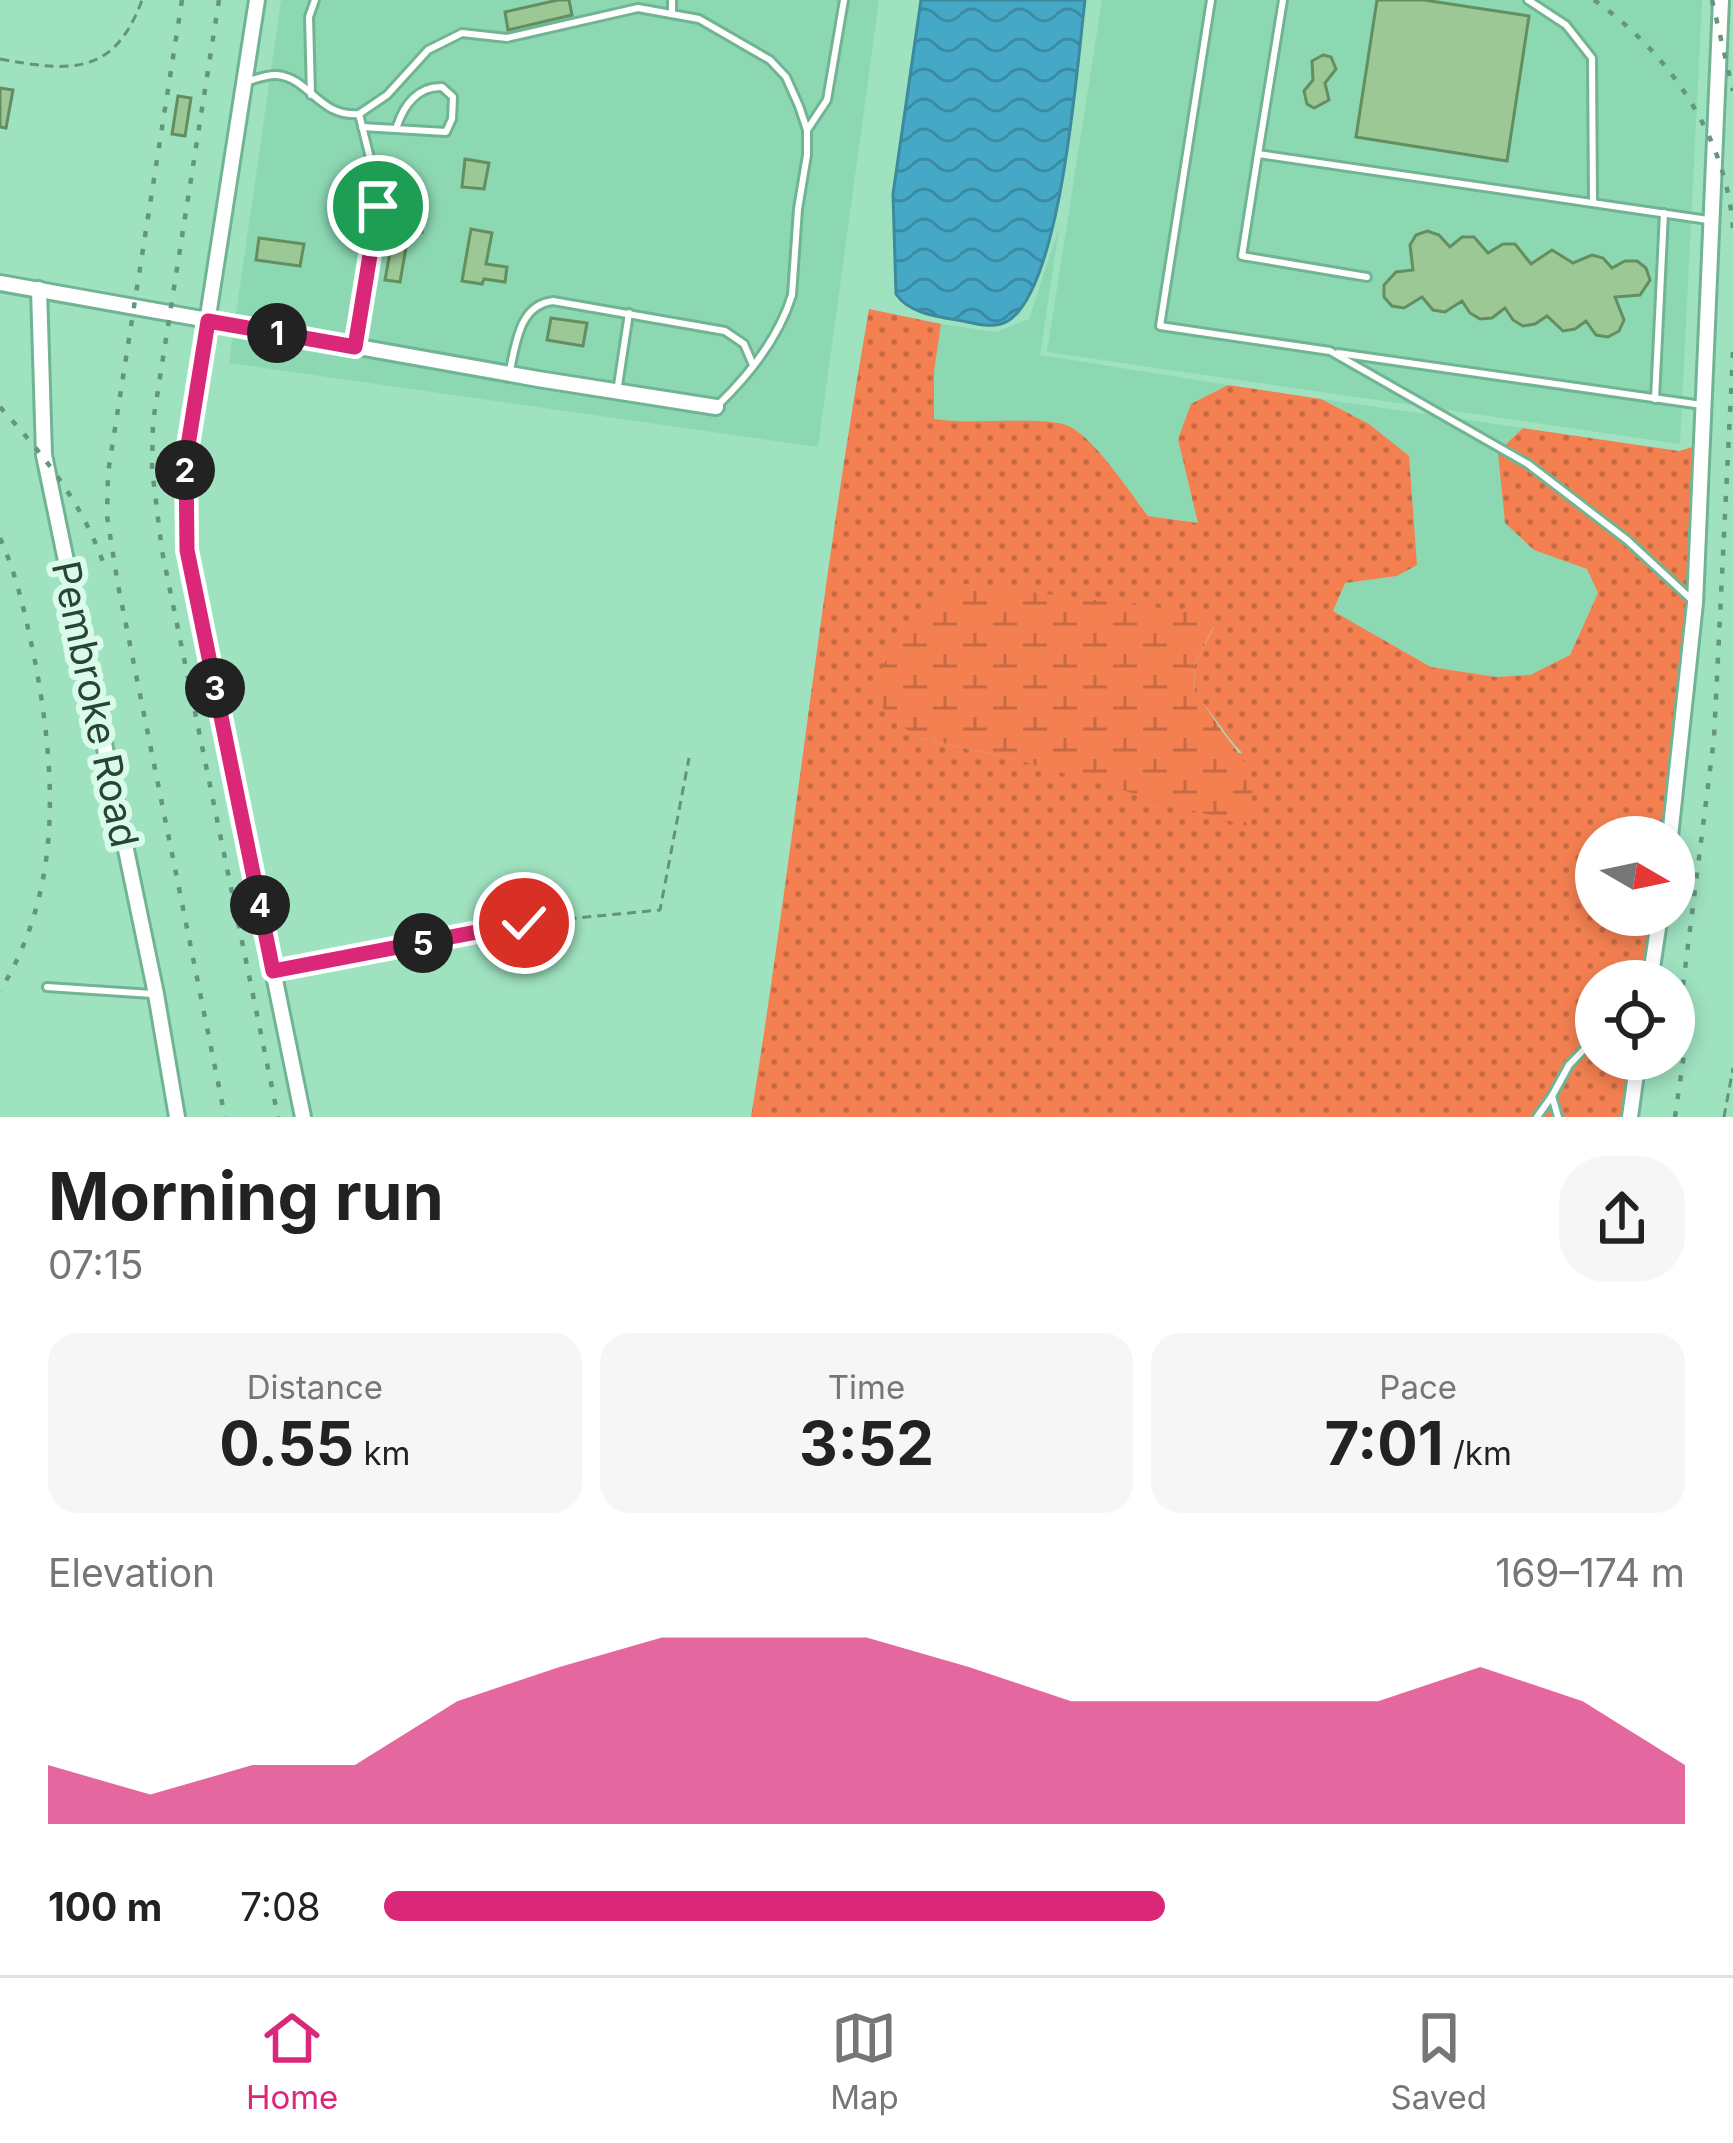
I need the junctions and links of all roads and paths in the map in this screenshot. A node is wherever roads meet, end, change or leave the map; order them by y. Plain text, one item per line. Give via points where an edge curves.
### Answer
1 (142, 0) edge
2 (257, 0) edge
3 (315, 0) edge
4 (672, 0) edge
5 (844, 0) edge
6 (1210, 0) edge
7 (1282, 0) edge
8 (1528, 0) edge
9 (1721, 0) edge
10 (672, 12) junction
11 (0, 58) edge
12 (245, 82) junction
13 (311, 95) junction
14 (358, 115) junction
15 (397, 126) junction
16 (362, 127) junction
17 (807, 130) junction
18 (1258, 154) junction
19 (1593, 203) junction
20 (1664, 213) junction
21 (1711, 220) junction
22 (1367, 277) dead end
23 (0, 283) edge
24 (39, 289) junction
25 (629, 313) junction
26 (208, 321) junction
27 (355, 347) junction
28 (1330, 352) junction
29 (753, 365) junction
30 (509, 374) junction
31 (616, 392) junction
32 (1655, 398) junction
33 (1702, 405) junction
34 (716, 407) joint
35 (1695, 603) junction
36 (689, 758) dead end
37 (1672, 816) edge
38 (273, 971) junction
39 (47, 987) dead end
40 (156, 994) junction
41 (1575, 1058) edge
42 (1733, 1068) edge
43 (1635, 1080) edge
44 (1552, 1096) junction
45 (177, 1117) edge
46 (303, 1117) edge
47 (1538, 1117) edge
48 (1558, 1117) edge
49 (1630, 1117) edge
50 (1724, 1117) edge

1 - 11 path via 116,50 86,65
2 - 12 street
3 - 13 lane
4 - 10 lane
5 - 17 lane via 827,100
6 - 28 lane via 1160,326
7 - 18 lane
8 - 19 lane via 1566,25 1592,58
9 - 21 street
10 - 14 lane via 622,9 507,38 462,33 428,50
10 - 17 lane via 770,60 786,77
12 - 13 lane via 284,76
12 - 26 street
13 - 14 lane via 327,109
14 - 16 lane
15 - 15 lane via 446,132 453,97 428,86
15 - 16 lane
16 - 27 lane via 378,190
17 - 29 lane via 792,295
18 - 19 lane
18 - 22 lane via 1242,256
19 - 20 lane
20 - 21 lane
20 - 32 lane
21 - 33 street
23 - 24 street
24 - 26 street
24 - 40 street, Pembroke Road via 44,455
25 - 29 lane via 725,331 744,344
25 - 30 lane via 534,306
25 - 31 lane
26 - 27 street
26 - 38 street via 186,458 187,550
27 - 30 street
28 - 32 lane
28 - 35 lane via 1528,464
29 - 34 lane
30 - 31 street
31 - 34 street
32 - 33 lane
33 - 35 street
35 - 37 street
36 - 38 path via 660,910 524,923
38 - 46 street
39 - 40 lane
40 - 45 street, Pembroke Road
41 - 44 lane
42 - 50 path
43 - 49 street
44 - 47 lane
44 - 48 lane

